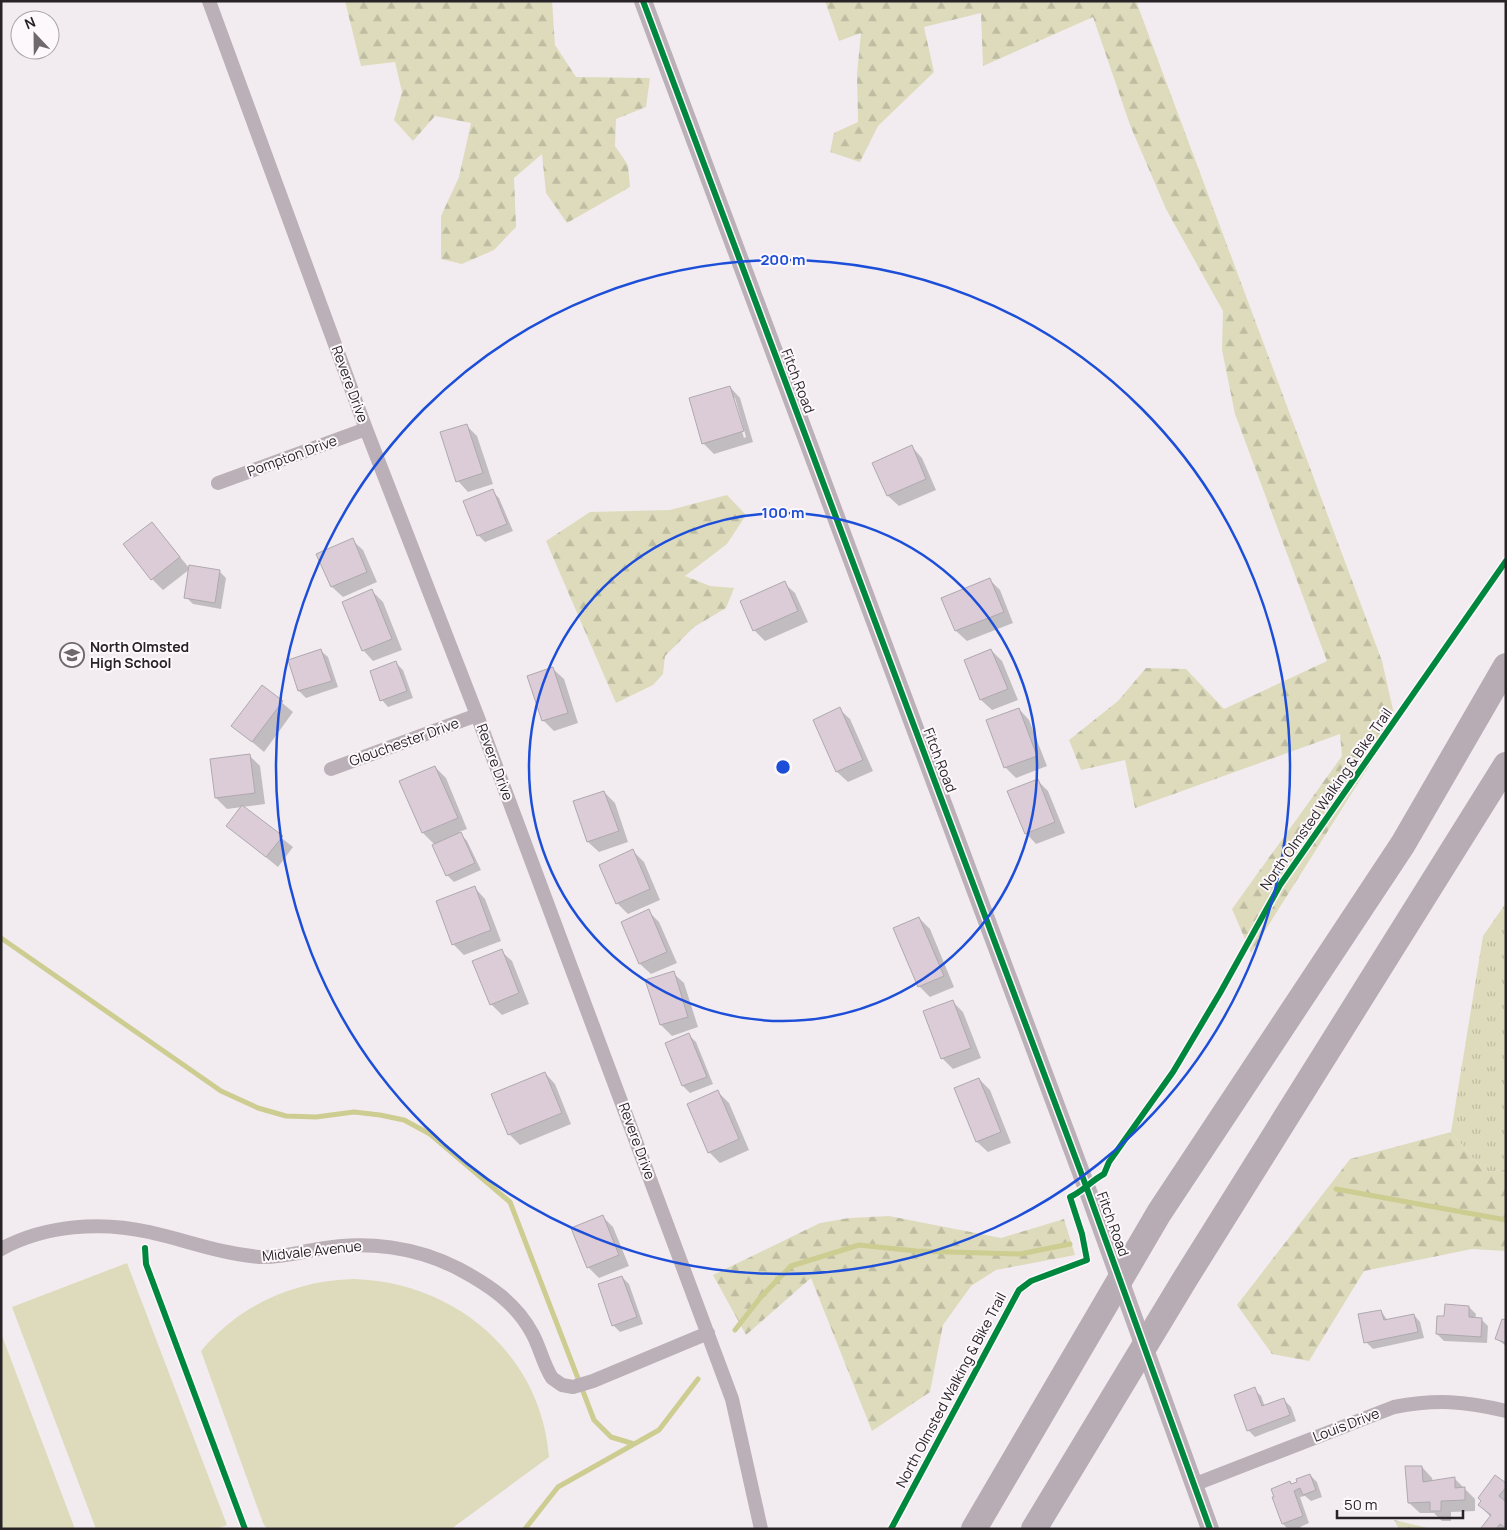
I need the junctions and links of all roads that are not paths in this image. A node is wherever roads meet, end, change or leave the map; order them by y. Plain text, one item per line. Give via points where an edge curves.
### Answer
1 (209, 1) edge
2 (643, 1) edge
3 (366, 429) junction
4 (218, 483) dead end
5 (1506, 666) edge
6 (477, 715) junction
7 (1506, 765) edge
8 (331, 769) dead end
9 (1, 1249) edge
10 (708, 1333) junction
11 (1506, 1411) edge
12 (1193, 1484) junction
13 (761, 1529) edge
14 (974, 1529) edge
15 (1034, 1529) edge
16 (1210, 1529) edge

1 - 3 street, Revere Drive
2 - 12 street, Fitch Road via 1086,1186
3 - 4 street, Pompton Drive
3 - 6 street, Revere Drive
5 - 14 highway via 1403,844 1160,1213
6 - 8 street, Glouchester Drive
6 - 10 street, Revere Drive
7 - 15 highway via 1185,1279
9 - 10 street, Midvale Avenue via 52,1230 106,1227 148,1231 211,1250 263,1257 346,1245 403,1250 459,1269 504,1296 533,1333 552,1378 562,1385 587,1382
10 - 13 street, Revere Drive via 732,1399
11 - 12 street, Louis Drive via 1469,1402 1423,1401 1394,1407
12 - 16 street, Fitch Road

